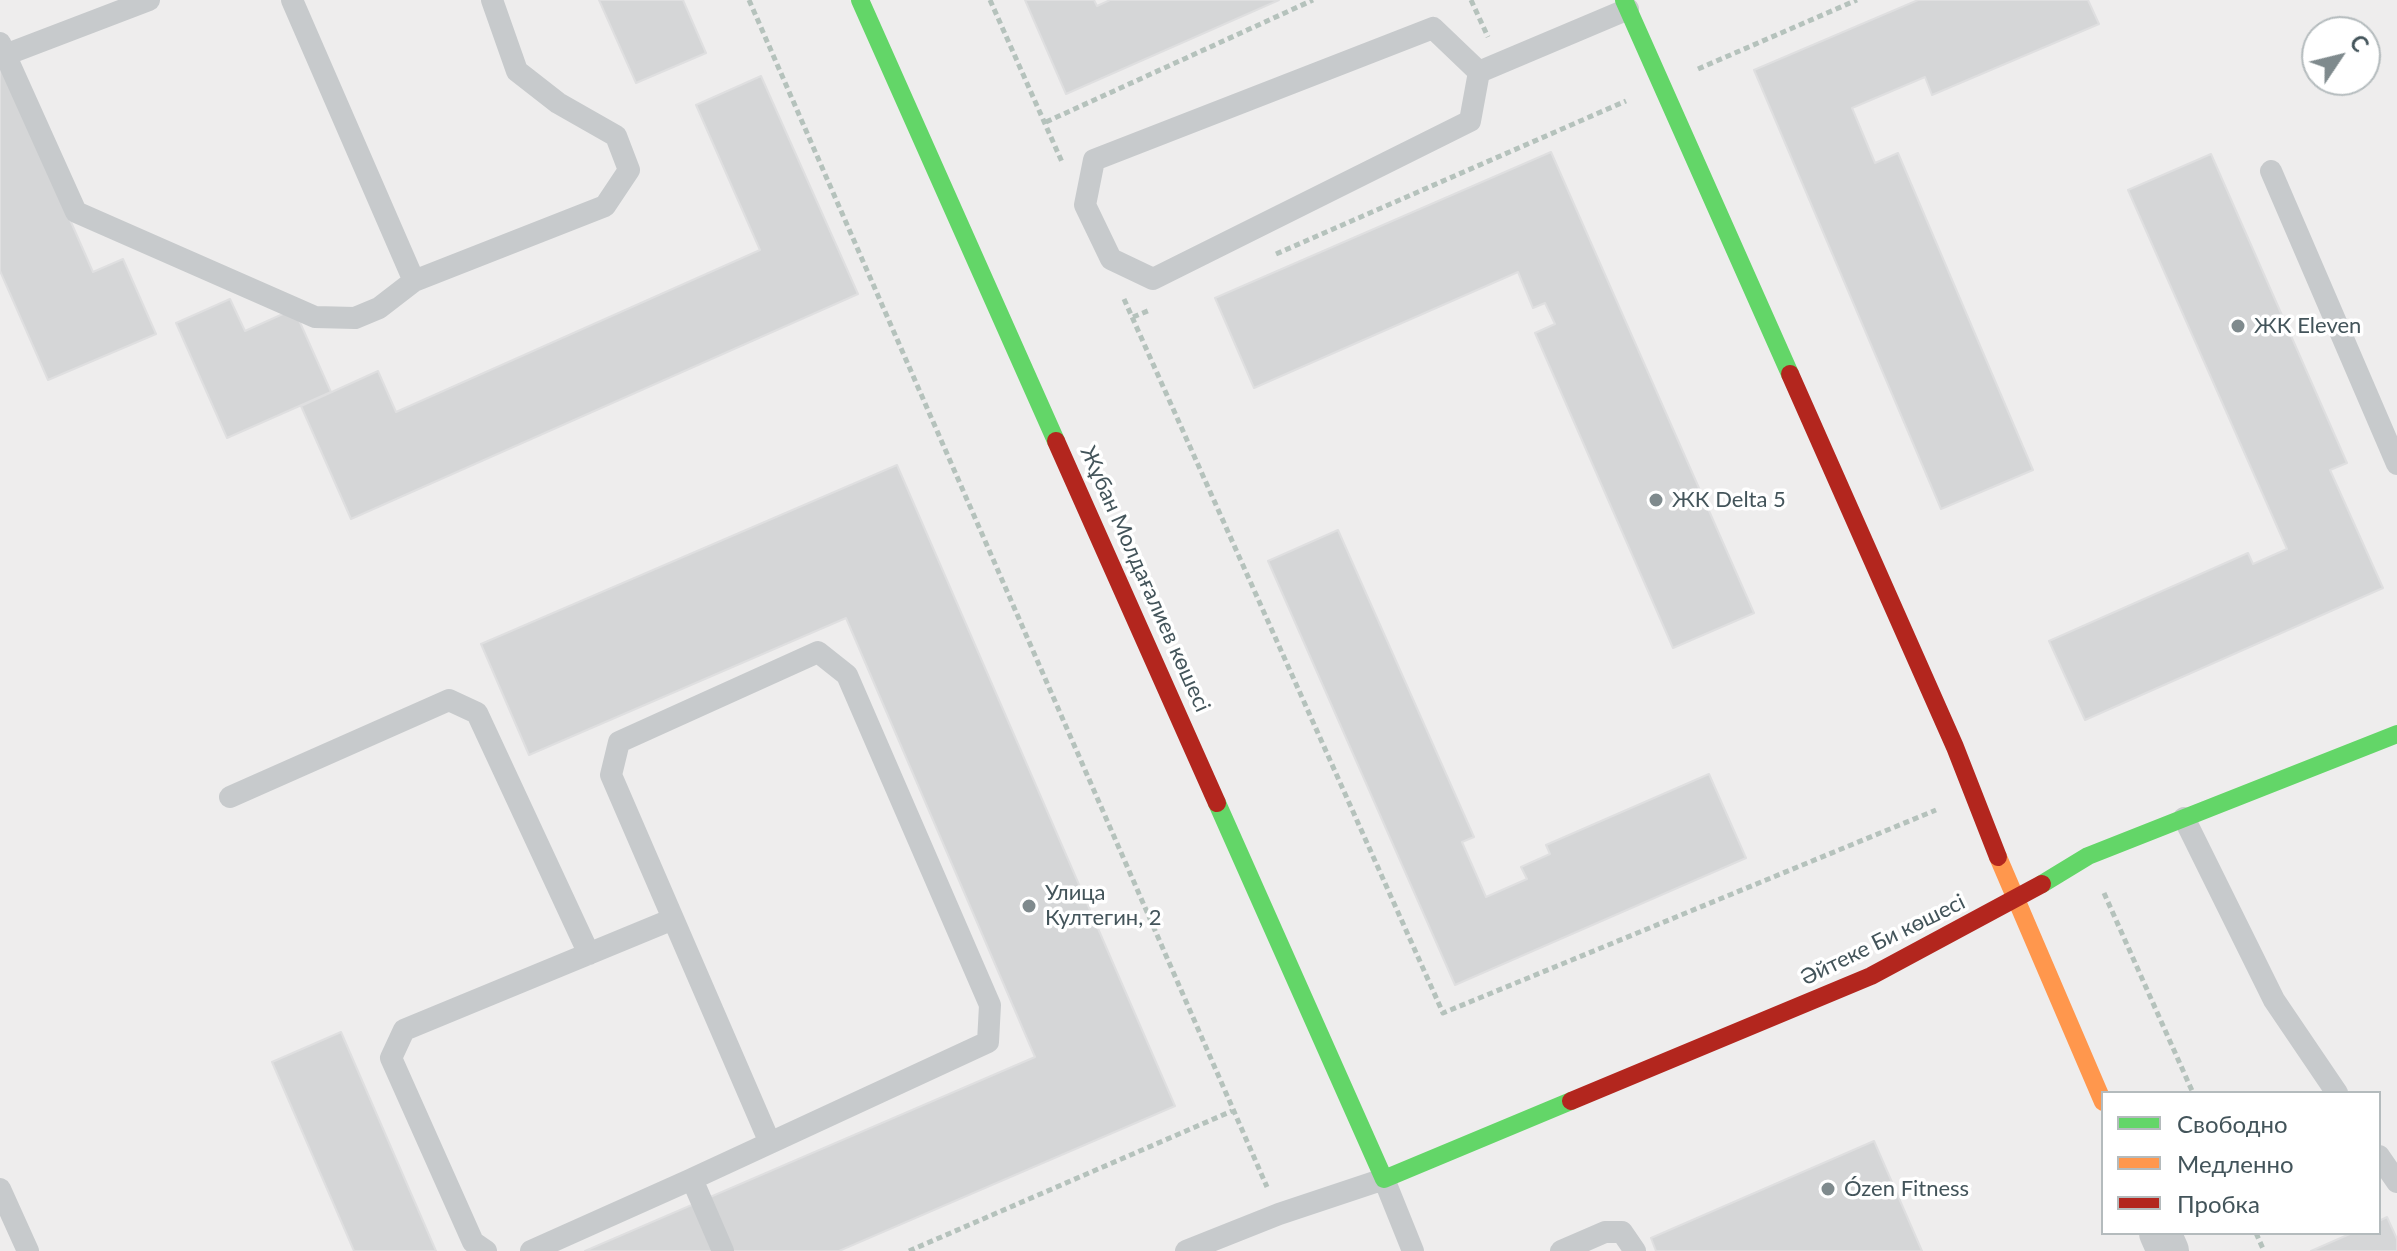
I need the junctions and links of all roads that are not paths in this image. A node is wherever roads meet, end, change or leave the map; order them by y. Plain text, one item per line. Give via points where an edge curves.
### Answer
1 (149, 0) edge
2 (292, 0) edge
3 (492, 0) edge
4 (860, 0) edge
5 (1634, 3) edge
6 (3, 49) edge
7 (1489, 68) junction
8 (2271, 171) dead end
9 (414, 281) junction
10 (2397, 464) edge
11 (2397, 734) edge
12 (230, 797) dead end
13 (2184, 818) junction
14 (2015, 901) junction
15 (673, 919) junction
16 (589, 954) junction
17 (2336, 1091) edge
18 (2101, 1097) edge
19 (770, 1143) junction
20 (2381, 1159) edge
21 (692, 1179) junction
22 (1384, 1179) junction
23 (2397, 1182) edge
24 (0, 1189) edge
25 (28, 1251) edge
26 (486, 1251) edge
27 (531, 1251) edge
28 (723, 1251) edge
29 (1186, 1251) edge
30 (1413, 1251) edge
31 (1561, 1251) edge
32 (1635, 1251) edge

1 - 6 lane
2 - 9 lane
3 - 9 lane via 517,71 558,103 616,136 629,170 605,206
4 - 22 street, Жұбан Молдағалиев көшесі
5 - 7 lane
5 - 14 street via 1661,85 1949,732
6 - 9 lane via 76,212 315,317 355,318 379,308
7 - 7 lane via 1433,28 1094,160 1085,205 1111,259 1153,279 1470,121
8 - 10 lane
11 - 13 street, Әйтеке Би көшесі
12 - 16 lane via 449,700 477,713
13 - 14 street, Әйтеке Би көшесі via 2088,856
13 - 17 lane via 2274,1000
14 - 18 street
14 - 22 street, Әйтеке Би көшесі via 1871,976
15 - 16 lane
15 - 19 lane
15 - 19 lane via 611,775 619,742 818,652 847,675 990,1005 988,1042
16 - 26 lane via 404,1030 391,1058 473,1242
19 - 21 lane
20 - 23 lane
21 - 27 lane
21 - 28 lane
22 - 29 lane
22 - 30 lane
24 - 25 lane
31 - 32 lane via 1605,1232 1622,1232

